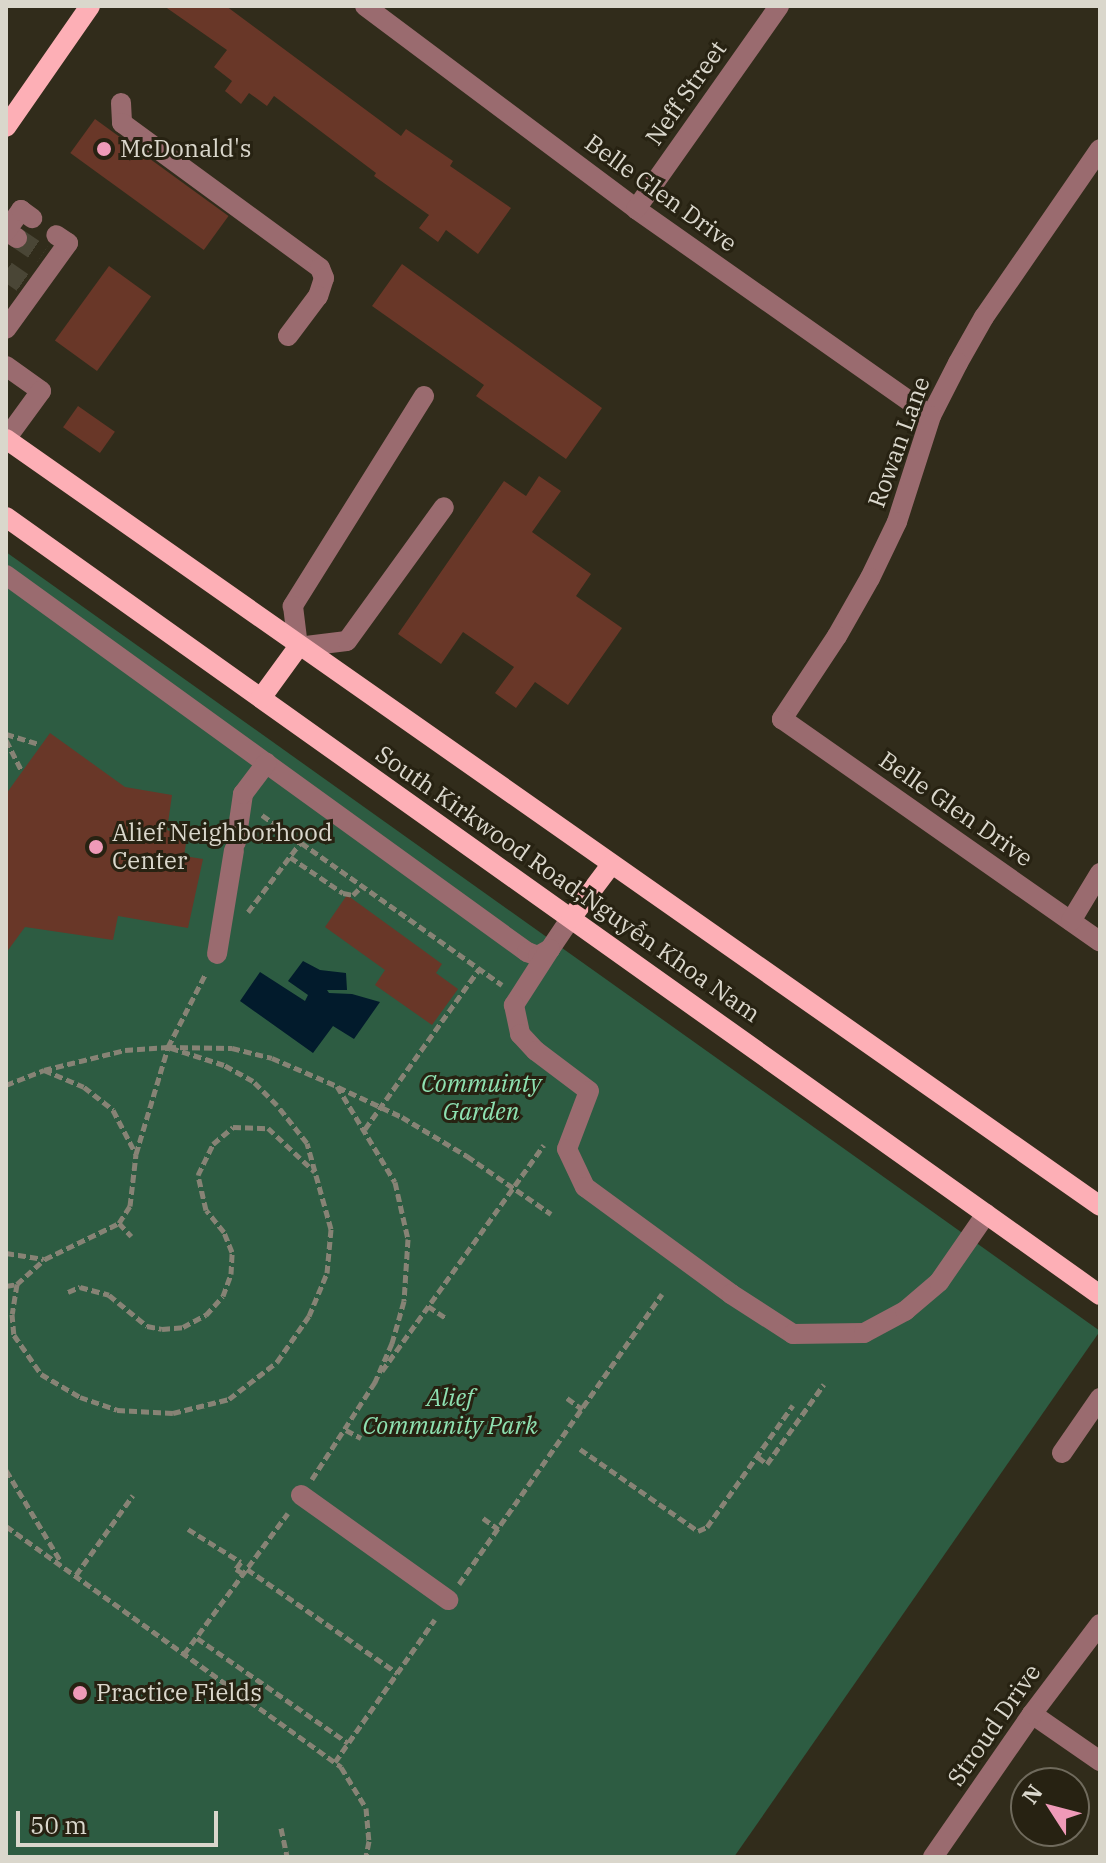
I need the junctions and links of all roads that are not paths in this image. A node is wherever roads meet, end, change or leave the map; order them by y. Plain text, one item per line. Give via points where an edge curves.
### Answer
1 (90, 6) edge
2 (365, 6) edge
3 (779, 6) edge
4 (121, 103) dead end
5 (6, 127) edge
6 (1100, 149) edge
7 (636, 209) junction
8 (32, 218) dead end
9 (56, 235) dead end
10 (17, 238) dead end
11 (8, 321) edge
12 (288, 336) dead end
13 (6, 366) edge
14 (424, 396) dead end
15 (931, 416) junction
16 (6, 439) edge
17 (444, 507) dead end
18 (6, 517) edge
19 (6, 575) edge
20 (298, 647) junction
21 (261, 698) junction
22 (782, 719) joint
23 (266, 763) junction
24 (611, 865) junction
25 (1100, 873) edge
26 (571, 918) junction
27 (1071, 921) junction
28 (1100, 942) edge
29 (550, 949) junction
30 (217, 954) road end
31 (1100, 1206) edge
32 (986, 1214) junction
33 (1100, 1295) edge
34 (1100, 1398) edge
35 (1062, 1453) dead end
36 (301, 1495) road end
37 (448, 1600) road end
38 (1100, 1624) edge
39 (1032, 1714) junction
40 (1100, 1761) edge
41 (933, 1857) edge

1 - 5 main road
2 - 7 street, Belle Glen Drive
3 - 7 street, Neff Street
4 - 12 street via 122,123 320,268 324,278 318,296
6 - 15 street, Rowan Lane via 984,317
7 - 15 street, Belle Glen Drive
8 - 10 street via 21,210 6,231
9 - 11 street via 68,243 48,259
13 - 16 street via 41,391
14 - 20 street via 293,606
15 - 22 street, Rowan Lane via 897,522 870,578
16 - 20 main road, South Kirkwood Road;Nguyễn Khoa Nam
17 - 20 street via 347,641
18 - 21 main road, South Kirkwood Road;Nguyễn Khoa Nam
19 - 23 street
20 - 21 main road
20 - 24 main road, South Kirkwood Road;Nguyễn Khoa Nam
21 - 26 main road, South Kirkwood Road;Nguyễn Khoa Nam
22 - 27 street, Belle Glen Drive
23 - 29 street via 527,952 538,956
23 - 30 street via 242,800
24 - 26 main road
24 - 31 main road, South Kirkwood Road;Nguyễn Khoa Nam
25 - 27 street
26 - 29 street
26 - 32 main road, South Kirkwood Road;Nguyễn Khoa Nam
27 - 28 street, Belle Glen Drive
29 - 32 street via 514,1005 520,1034 589,1091 567,1149 585,1187 793,1334 864,1333 905,1311 939,1282
32 - 33 main road, South Kirkwood Road;Nguyễn Khoa Nam
34 - 35 street
36 - 37 street
38 - 39 street, Stroud Drive
39 - 40 street
39 - 41 street, Stroud Drive

